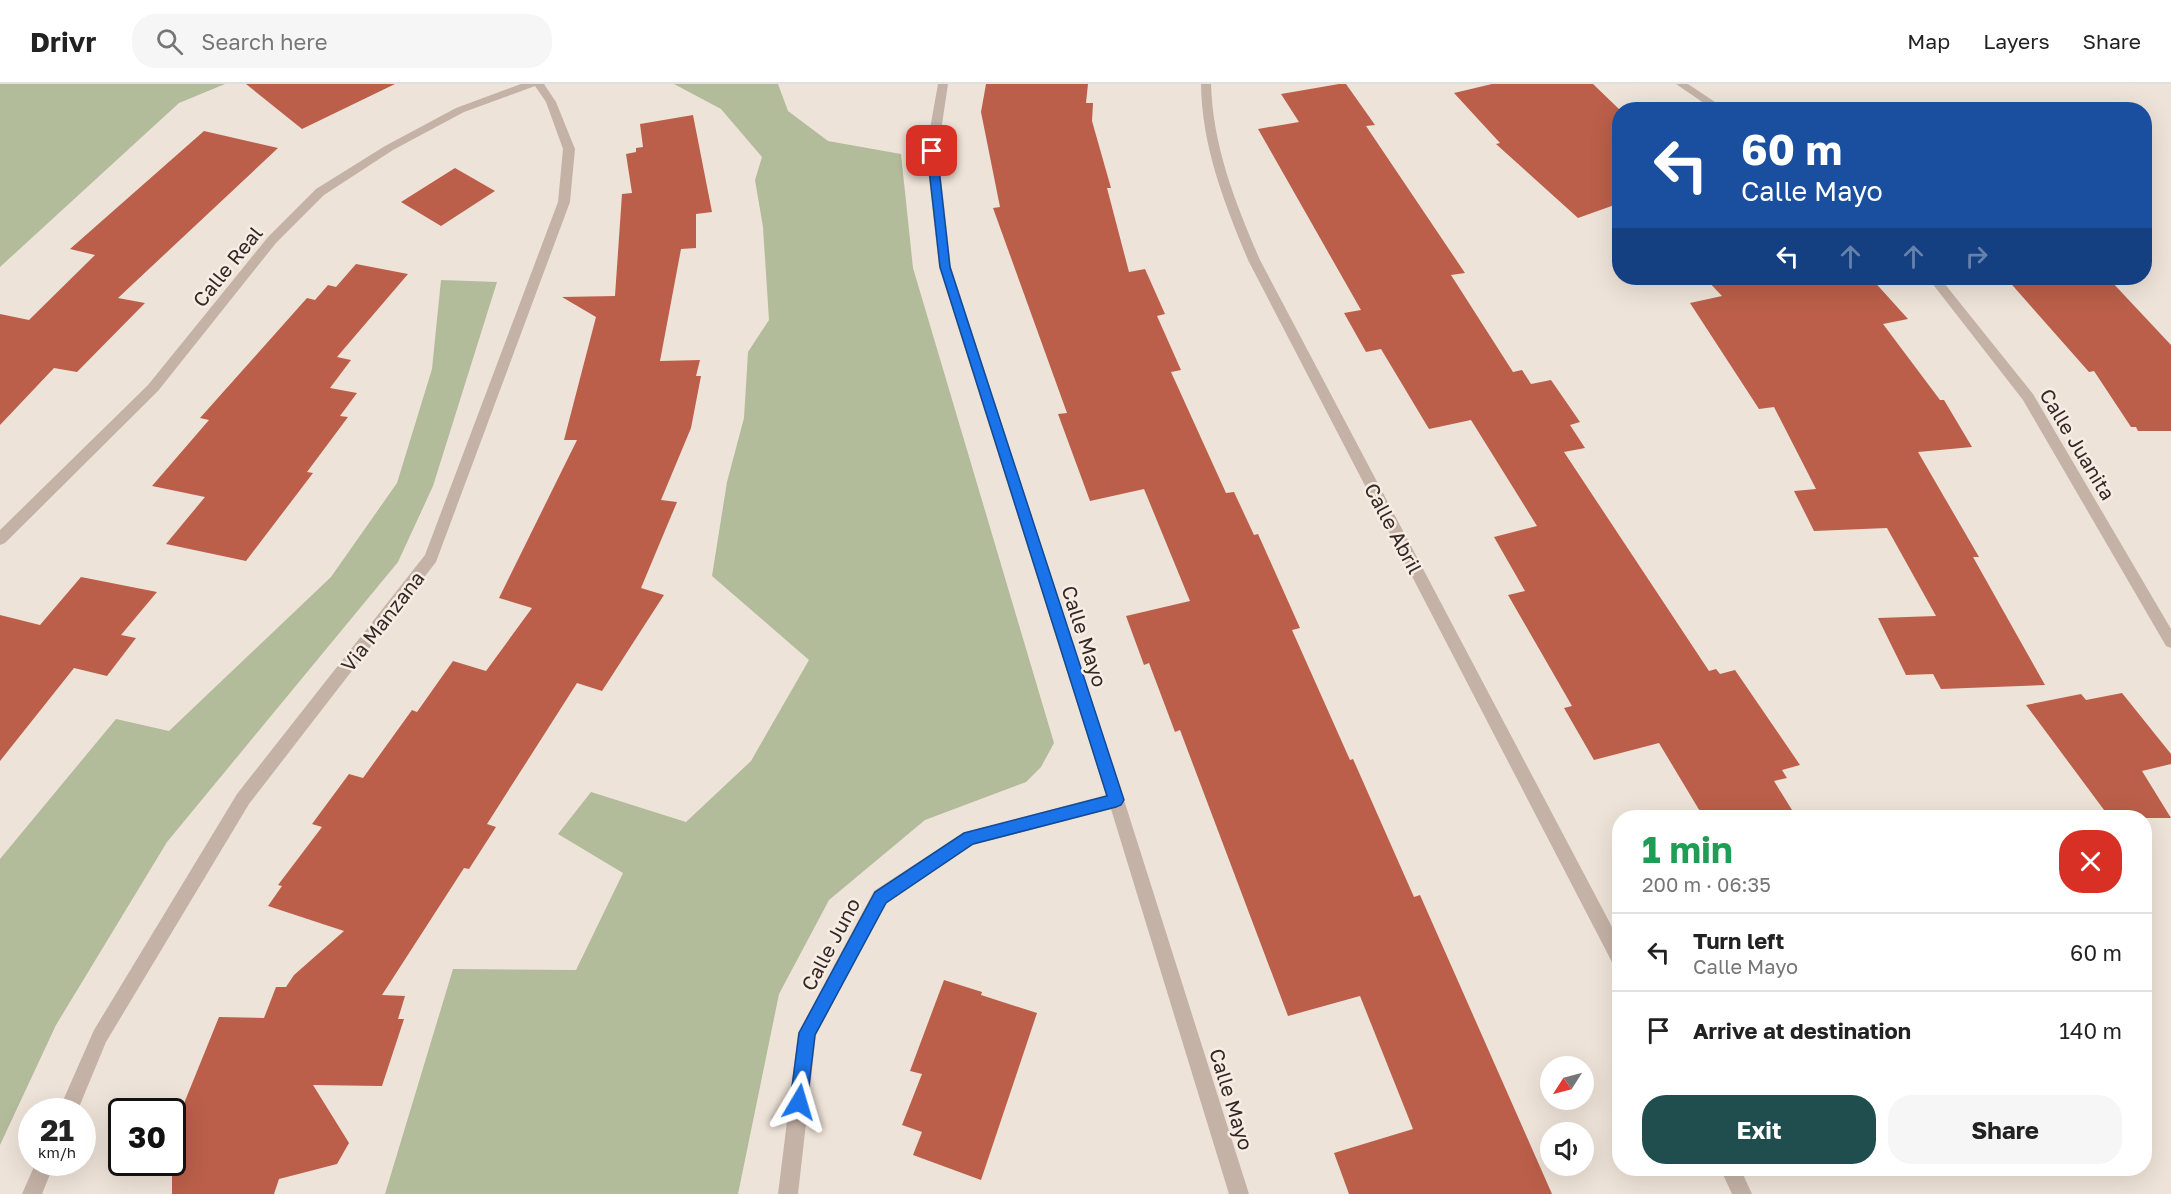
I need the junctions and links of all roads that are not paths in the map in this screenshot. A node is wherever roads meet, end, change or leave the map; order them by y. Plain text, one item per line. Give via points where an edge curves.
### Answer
1 (531, 84) edge
2 (539, 84) edge
3 (943, 84) edge
4 (1206, 84) edge
5 (1681, 84) edge
6 (1695, 84) edge
7 (1707, 100) junction
8 (1710, 102) edge
9 (1940, 285) edge
10 (0, 538) edge
11 (2171, 642) edge
12 (1116, 800) junction
13 (1612, 945) edge
14 (73, 1098) edge
15 (40, 1176) edge
16 (1733, 1176) edge
17 (32, 1194) edge
18 (788, 1194) edge
19 (1239, 1194) edge
20 (1742, 1194) edge

1 - 10 street, Calle Real via 460,110 389,148 320,192 272,240 153,388
2 - 14 street, Via Manzana via 551,102 569,149 564,202 431,558 243,799 100,1036
3 - 12 street, Calle Mayo via 932,151 945,267
4 - 13 street, Calle Abril via 1212,154 1254,260
5 - 7 street
6 - 7 street
7 - 8 street
9 - 11 street, Calle Juanita via 2028,397
12 - 18 street, Calle Juno via 969,838 880,897 807,1033
12 - 19 street, Calle Mayo
15 - 17 street
16 - 20 street

